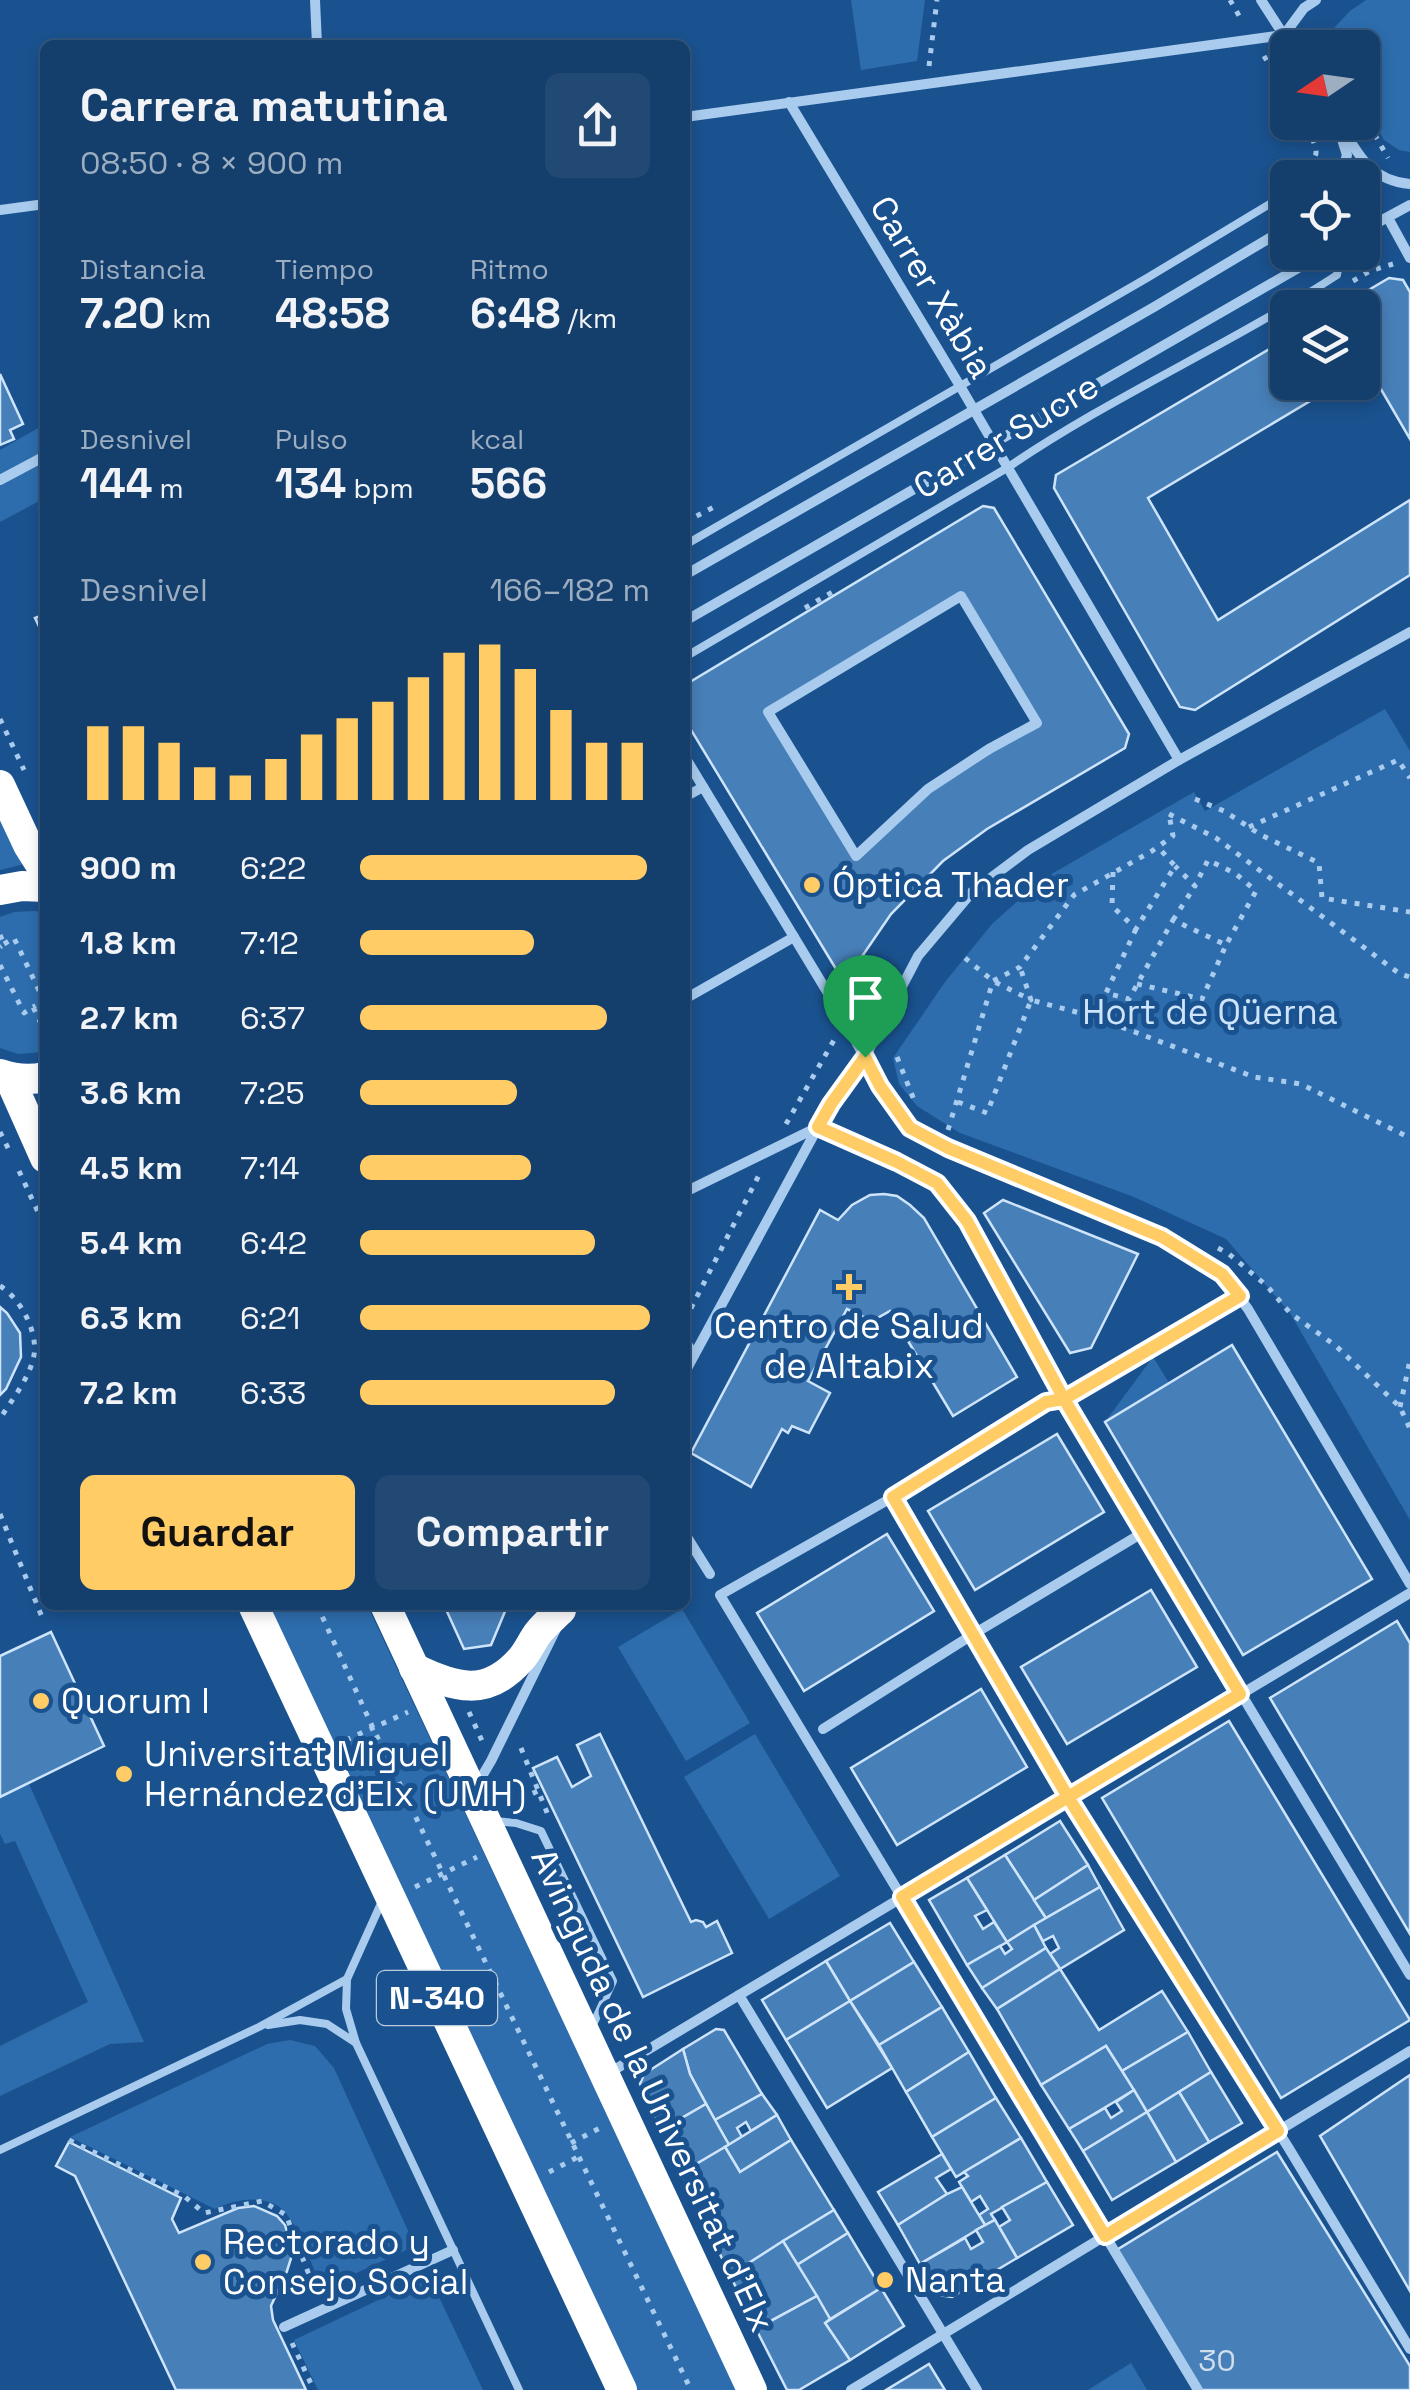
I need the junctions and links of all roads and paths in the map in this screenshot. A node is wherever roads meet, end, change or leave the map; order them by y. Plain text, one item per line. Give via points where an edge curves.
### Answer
1 (314, 0) edge
2 (937, 0) edge
3 (1230, 0) edge
4 (1262, 0) edge
5 (1316, 0) edge
6 (1242, 21) dead end
7 (1281, 30) edge
8 (1288, 30) edge
9 (1270, 37) edge
10 (317, 40) edge
11 (1264, 56) dead end
12 (1270, 66) edge
13 (928, 84) junction
14 (789, 102) junction
15 (690, 116) edge
16 (1350, 140) edge
17 (1378, 140) edge
18 (1390, 162) dead end
19 (1410, 184) edge
20 (40, 205) edge
21 (1270, 205) edge
22 (1410, 205) edge
23 (0, 210) edge
24 (1388, 218) junction
25 (1380, 222) edge
26 (1270, 238) edge
27 (1410, 258) edge
28 (1294, 270) edge
29 (1338, 270) edge
30 (960, 386) junction
31 (973, 409) junction
32 (993, 442) junction
33 (40, 459) edge
34 (1008, 468) junction
35 (0, 480) edge
36 (690, 542) edge
37 (690, 572) edge
38 (690, 618) edge
39 (1410, 632) edge
40 (690, 654) edge
41 (768, 712) joint
42 (1179, 760) junction
43 (690, 765) edge
44 (1410, 778) edge
45 (0, 784) edge
46 (703, 787) junction
47 (690, 794) edge
48 (1195, 799) dead end
49 (1248, 827) junction
50 (1158, 847) junction
51 (40, 864) edge
52 (1175, 866) junction
53 (1113, 871) junction
54 (1196, 886) junction
55 (40, 887) edge
56 (0, 890) edge
57 (1410, 912) edge
58 (1173, 920) junction
59 (1136, 929) junction
60 (0, 935) edge
61 (794, 937) junction
62 (2, 946) edge
63 (1226, 946) junction
64 (965, 958) dead end
65 (0, 964) edge
66 (1020, 967) junction
67 (1410, 977) edge
68 (993, 980) junction
69 (1137, 984) junction
70 (40, 993) edge
71 (690, 997) edge
72 (1031, 1000) junction
73 (40, 1003) edge
74 (33, 1007) junction
75 (40, 1022) edge
76 (834, 1040) dead end
77 (865, 1057) junction
78 (897, 1057) dead end
79 (4, 1075) edge
80 (40, 1077) edge
81 (958, 1102) junction
82 (918, 1108) dead end
83 (933, 1119) dead end
84 (818, 1127) junction
85 (0, 1132) edge
86 (1410, 1138) edge
87 (40, 1148) edge
88 (772, 1150) junction
89 (690, 1190) edge
90 (40, 1217) edge
91 (0, 1286) edge
92 (1240, 1296) junction
93 (690, 1310) edge
94 (690, 1349) edge
95 (694, 1356) junction
96 (1410, 1360) edge
97 (690, 1363) edge
98 (1064, 1399) junction
99 (1400, 1407) dead end
100 (0, 1419) edge
101 (893, 1497) junction
102 (0, 1514) edge
103 (1144, 1532) junction
104 (690, 1542) edge
105 (710, 1574) dead end
106 (1410, 1584) edge
107 (1410, 1592) edge
108 (255, 1610) edge
109 (319, 1610) edge
110 (387, 1610) edge
111 (561, 1610) edge
112 (562, 1610) edge
113 (42, 1617) dead end
114 (972, 1635) junction
115 (414, 1668) junction
116 (1240, 1694) junction
117 (463, 1700) dead end
118 (415, 1709) dead end
119 (372, 1726) junction
120 (823, 1729) dead end
121 (334, 1746) dead end
122 (486, 1748) dead end
123 (521, 1748) dead end
124 (538, 1790) junction
125 (1068, 1797) junction
126 (489, 1805) junction
127 (550, 1821) dead end
128 (480, 1855) dead end
129 (443, 1874) junction
130 (394, 1891) junction
131 (902, 1897) junction
132 (1410, 1975) edge
133 (347, 1979) junction
134 (738, 1995) junction
135 (259, 2027) junction
136 (587, 2037) junction
137 (356, 2043) junction
138 (1410, 2051) edge
139 (605, 2075) junction
140 (612, 2122) dead end
141 (1278, 2131) junction
142 (69, 2140) dead end
143 (571, 2144) junction
144 (0, 2150) edge
145 (578, 2158) junction
146 (536, 2178) dead end
147 (1105, 2236) junction
148 (453, 2250) junction
149 (323, 2310) junction
150 (284, 2327) joint
151 (943, 2334) junction
152 (1410, 2349) edge
153 (314, 2390) edge
154 (518, 2390) edge
155 (622, 2390) edge
156 (691, 2390) edge
157 (752, 2390) edge
158 (851, 2390) edge
159 (977, 2390) edge
160 (1198, 2390) edge

1 - 10 street
2 - 13 path
3 - 6 path
4 - 7 street
5 - 8 street
9 - 13 street
11 - 12 path
13 - 14 street
14 - 15 street
14 - 30 street, Carrer Xàbia
16 - 19 street via 1371,170
17 - 18 path
20 - 23 street
21 - 30 lane, Carrer Sucre
22 - 24 street
24 - 25 street
24 - 27 street
26 - 31 street, Carrer Sucre
28 - 32 street, Carrer Sucre
29 - 34 lane, Carrer Sucre via 1294,304
30 - 31 street, Carrer Xàbia
30 - 36 lane, Carrer Sucre
31 - 32 street, Carrer Xàbia
31 - 37 street, Carrer Sucre
32 - 34 street, Carrer Xàbia
32 - 38 street, Carrer Sucre
33 - 35 street
34 - 40 lane, Carrer Sucre
34 - 42 street, Carrer Xàbia
39 - 42 street
41 - 41 street via 962,596 1037,723 928,788 856,856
42 - 77 street via 1028,850 972,892 918,956
43 - 46 street
44 - 49 path via 1398,760
45 - 51 highway
46 - 47 street
46 - 61 street
48 - 49 path
49 - 57 path via 1319,864 1322,898
50 - 52 path
50 - 53 path
50 - 67 path via 1173,836 1170,814 1216,838
52 - 54 path
52 - 59 path
53 - 59 path via 1112,906
53 - 66 path via 1074,895
54 - 58 path
54 - 63 path via 1208,860 1256,891
55 - 56 highway
58 - 63 path
58 - 69 path
59 - 69 path via 1106,993 1128,1000
60 - 62 path
61 - 71 street
61 - 77 street
62 - 70 path via 14,938
63 - 69 path via 1202,999
64 - 68 path
65 - 74 path via 24,1012
66 - 68 path
66 - 72 path
68 - 72 path
68 - 81 path
72 - 81 path via 987,1113
72 - 86 path via 1254,1077 1302,1084
73 - 74 path
74 - 75 path
76 - 88 path
77 - 84 street
77 - 92 street via 910,1128 1162,1237 1222,1274
78 - 82 path
79 - 80 highway
79 - 87 highway
81 - 83 path via 949,1130
84 - 88 street
84 - 95 street
84 - 98 street via 937,1183 967,1221
85 - 90 path
88 - 89 street
88 - 93 path
91 - 100 path via 27,1314 35,1352
92 - 98 street
92 - 106 street
94 - 95 street
95 - 97 street
96 - 99 path
98 - 101 street via 1046,1402
98 - 103 street
101 - 114 street
101 - 131 street via 720,1595
102 - 113 path
103 - 114 street
103 - 116 street
104 - 105 street
107 - 116 street
108 - 130 highway, N-340
109 - 119 path
110 - 115 highway, Avinguda de la Universitat d'Elx
111 - 115 highway via 524,1657 490,1684 442,1682
112 - 126 street via 491,1761
114 - 120 street
114 - 125 street
115 - 126 highway, Avinguda de la Universitat d'Elx
116 - 125 street
116 - 132 street
117 - 122 path
118 - 119 path
119 - 121 path
119 - 129 path
123 - 124 path
124 - 126 path
124 - 127 path
125 - 131 street
125 - 141 street
126 - 136 highway, Avinguda de la Universitat d'Elx
126 - 136 lane via 541,1830 614,1981
128 - 129 path
129 - 130 path
129 - 143 path
130 - 133 lane
130 - 155 highway, N-340
131 - 134 street
131 - 147 street
133 - 135 lane
133 - 137 lane via 346,2008
134 - 139 street
134 - 151 street
135 - 137 lane via 300,2020 327,2024
135 - 144 lane
136 - 139 highway, Avinguda de la Universitat d'Elx
137 - 148 lane
138 - 141 street
139 - 157 highway, Avinguda de la Universitat d'Elx
140 - 143 path
141 - 147 street
141 - 152 street
142 - 149 path via 184,2196 204,2213 262,2201 286,2215
143 - 145 path
145 - 146 path
145 - 156 path
147 - 151 street
147 - 160 street
148 - 149 street
148 - 154 lane
149 - 150 street
150 - 153 path
151 - 158 street
151 - 159 street

